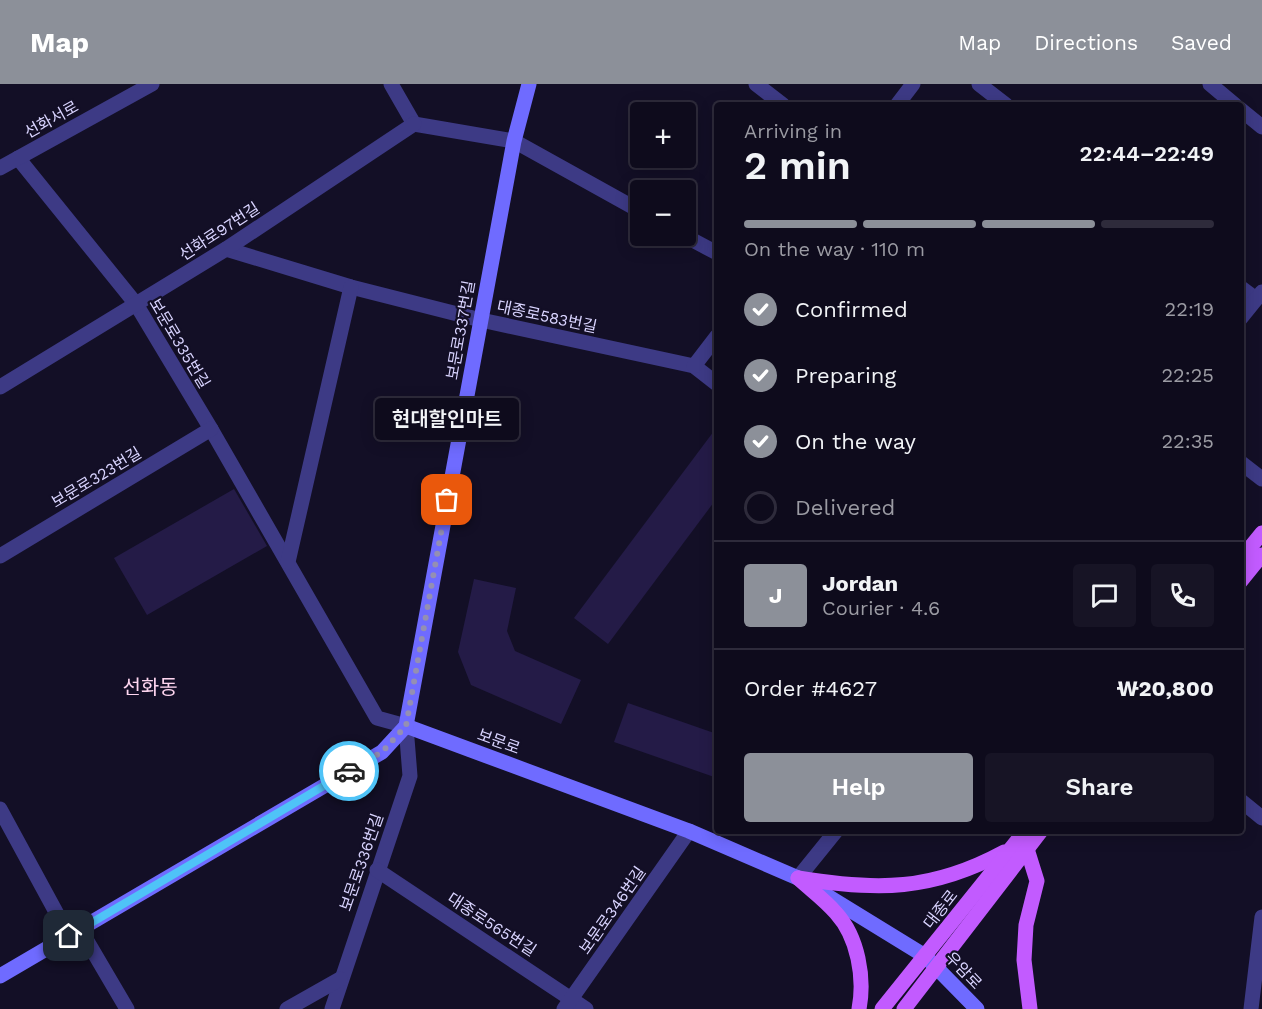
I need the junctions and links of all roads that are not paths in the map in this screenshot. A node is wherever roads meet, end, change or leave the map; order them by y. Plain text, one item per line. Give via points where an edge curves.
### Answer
1 (152, 84) edge
2 (391, 84) edge
3 (529, 84) edge
4 (756, 84) edge
5 (913, 84) edge
6 (979, 84) edge
7 (1210, 84) edge
8 (779, 102) edge
9 (899, 102) edge
10 (1002, 102) edge
11 (1231, 102) edge
12 (1244, 112) edge
13 (414, 124) junction
14 (1262, 127) edge
15 (514, 141) junction
16 (18, 158) junction
17 (0, 168) edge
18 (630, 205) edge
19 (696, 242) edge
20 (226, 249) junction
21 (714, 251) edge
22 (351, 287) junction
23 (1244, 288) edge
24 (1259, 295) edge
25 (136, 304) junction
26 (1244, 314) edge
27 (481, 320) junction
28 (714, 340) edge
29 (694, 366) junction
30 (714, 382) edge
31 (0, 387) edge
32 (211, 429) junction
33 (1244, 465) edge
34 (1262, 479) edge
35 (1262, 533) edge
36 (1244, 555) edge
37 (1262, 555) edge
38 (0, 556) edge
39 (288, 562) junction
40 (1244, 577) edge
41 (406, 726) junction
42 (1244, 803) edge
43 (0, 809) edge
44 (1262, 818) edge
45 (689, 831) junction
46 (834, 834) edge
47 (1022, 834) edge
48 (1039, 834) edge
49 (1010, 849) junction
50 (1027, 849) junction
51 (377, 870) junction
52 (798, 878) junction
53 (1262, 917) edge
54 (74, 933) junction
55 (925, 956) junction
56 (937, 968) junction
57 (0, 976) edge
58 (340, 979) junction
59 (568, 1003) edge
60 (127, 1009) edge
61 (287, 1009) edge
62 (332, 1009) edge
63 (586, 1009) edge
64 (860, 1009) edge
65 (882, 1009) edge
66 (904, 1009) edge
67 (977, 1009) edge
68 (1030, 1009) edge
69 (1251, 1009) edge

1 - 16 street, 선화서로
2 - 13 street
3 - 15 main road, 보문로337번길
4 - 8 street
5 - 9 street
6 - 10 street
7 - 11 street
12 - 14 street
13 - 15 street
13 - 20 street, 선화로97번길
15 - 18 street
15 - 27 main road, 보문로337번길
16 - 17 street, 선화서로
16 - 25 street, 보문로335번길
19 - 21 street
20 - 22 street, 대종로583번길
20 - 25 street, 선화로97번길
22 - 27 street, 대종로583번길
22 - 39 street
23 - 24 street
24 - 26 street
25 - 31 street, 선화로97번길
25 - 32 street, 보문로335번길
27 - 29 street, 대종로583번길
27 - 41 main road, 보문로337번길
28 - 29 street
29 - 30 street, 대종로583번길
32 - 38 street, 보문로323번길
32 - 39 street, 보문로335번길
33 - 34 street
35 - 36 main road
37 - 40 main road
39 - 41 street, 보문로335번길 via 377,718
41 - 45 main road, 보문로
41 - 51 street, 보문로336번길 via 410,776
41 - 54 main road via 382,752
42 - 44 street
43 - 54 street
45 - 52 main road, 보문로
45 - 59 street, 보문로346번길
46 - 52 street
47 - 49 main road, 대종로
48 - 50 main road, 대종로
49 - 52 main road via 957,874 901,887 851,887
49 - 55 main road, 대종로
50 - 56 main road, 대종로
50 - 68 main road via 1037,881 1023,960
51 - 58 street, 보문로336번길
51 - 59 street, 대종로565번길
52 - 55 main road, 보문로
52 - 64 main road via 837,914 856,951 863,991
53 - 69 street
54 - 57 main road
54 - 60 street
55 - 56 main road, 우암로
55 - 65 main road, 대종로
56 - 66 main road, 대종로
56 - 67 main road, 우암로
58 - 61 street
58 - 62 street, 보문로336번길
59 - 63 street, 대종로565번길

